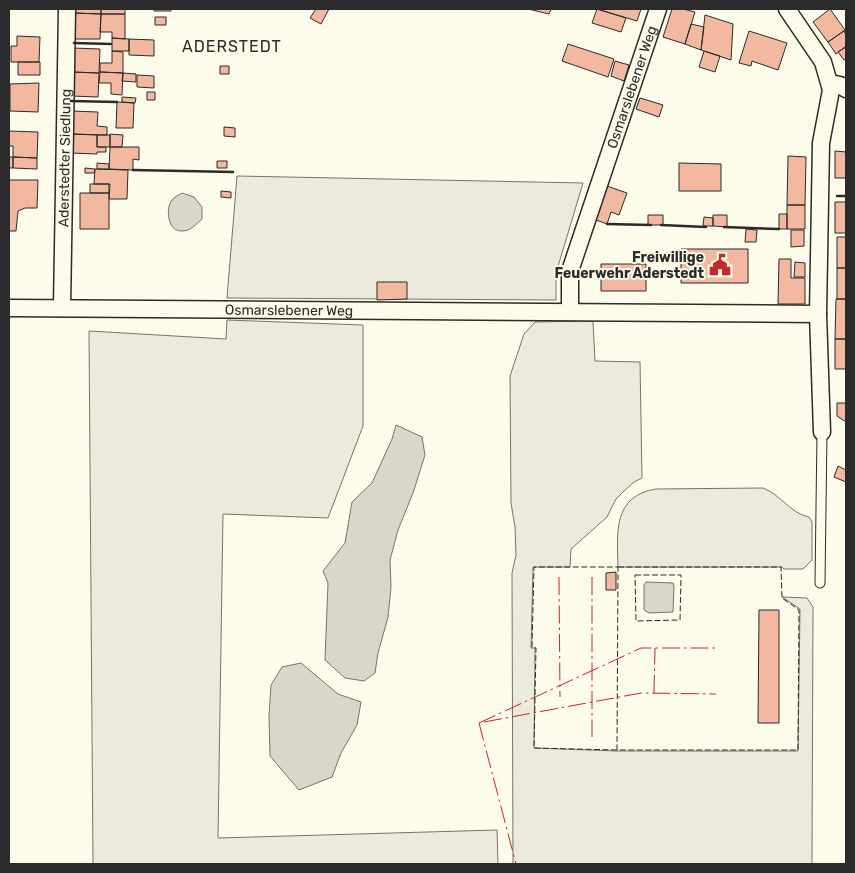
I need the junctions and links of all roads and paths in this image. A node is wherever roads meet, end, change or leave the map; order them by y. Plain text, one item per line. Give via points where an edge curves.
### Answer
1 (67, 9) edge
2 (658, 9) edge
3 (787, 9) edge
4 (830, 83) junction
5 (846, 89) edge
6 (9, 308) edge
7 (62, 308) junction
8 (570, 311) junction
9 (818, 314) junction
10 (822, 432) joint
11 (820, 583) dead end

1 - 7 street, Aderstedter Siedlung
2 - 8 street, Osmarslebener Weg via 570,271
3 - 4 street via 823,62
4 - 5 street
4 - 9 street via 821,143
6 - 7 street, Osmarslebener Weg
7 - 8 street, Osmarslebener Weg
8 - 9 street, Osmarslebener Weg
9 - 10 street
10 - 11 lane

